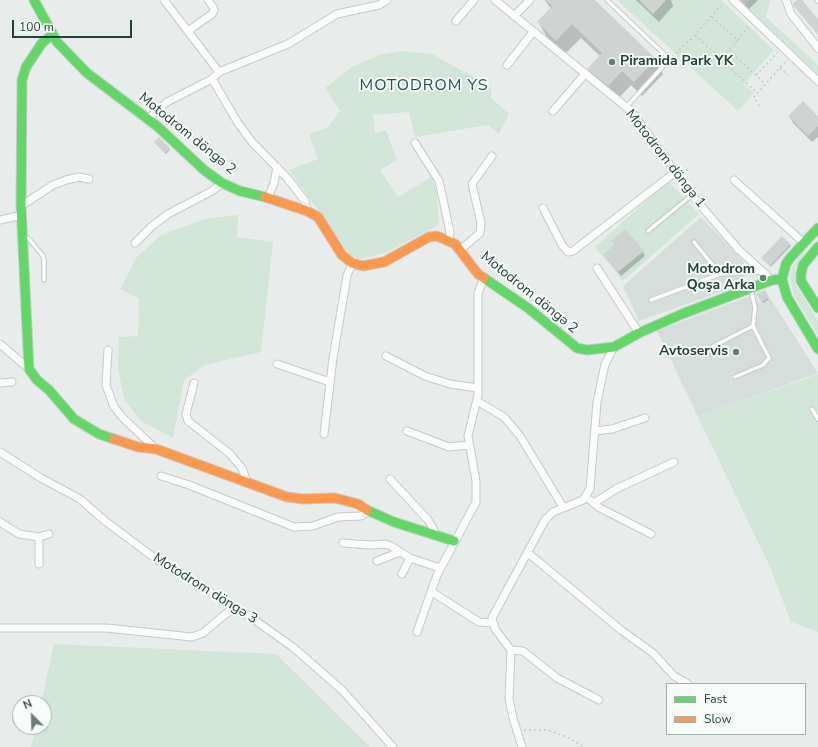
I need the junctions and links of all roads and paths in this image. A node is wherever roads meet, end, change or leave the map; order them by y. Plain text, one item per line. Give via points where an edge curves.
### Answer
1 (34, 0) edge
2 (164, 0) edge
3 (208, 0) edge
4 (388, 0) edge
5 (474, 0) edge
6 (495, 0) edge
7 (530, 0) edge
8 (607, 0) edge
9 (733, 0) edge
10 (786, 0) edge
11 (721, 5) dead end
12 (514, 16) junction
13 (711, 17) junction
14 (456, 21) dead end
15 (754, 21) junction
16 (188, 31) junction
17 (533, 32) junction
18 (52, 35) junction
19 (695, 35) junction
20 (738, 40) junction
21 (783, 47) junction
22 (818, 48) edge
23 (729, 50) junction
24 (792, 56) junction
25 (721, 59) junction
26 (666, 63) junction
27 (507, 65) dead end
28 (780, 68) junction
29 (218, 72) junction
30 (585, 74) junction
31 (788, 75) dead end
32 (756, 76) junction
33 (212, 79) junction
34 (818, 81) edge
35 (766, 84) junction
36 (757, 93) junction
37 (759, 106) dead end
38 (626, 107) junction
39 (553, 110) dead end
40 (148, 120) junction
41 (415, 143) dead end
42 (492, 156) dead end
43 (277, 167) junction
44 (674, 173) junction
45 (89, 179) dead end
46 (734, 180) dead end
47 (222, 183) junction
48 (692, 195) junction
49 (268, 198) junction
50 (21, 206) junction
51 (543, 208) dead end
52 (307, 211) junction
53 (22, 215) junction
54 (0, 220) edge
55 (818, 228) edge
56 (648, 231) dead end
57 (22, 235) junction
58 (449, 240) junction
59 (694, 242) dead end
60 (804, 242) junction
61 (135, 243) dead end
62 (818, 247) edge
63 (460, 250) junction
64 (352, 263) junction
65 (597, 268) dead end
66 (763, 272) junction
67 (720, 274) junction
68 (484, 278) junction
69 (782, 279) junction
70 (44, 280) dead end
71 (772, 280) junction
72 (750, 289) junction
73 (651, 300) dead end
74 (818, 308) edge
75 (753, 326) junction
76 (639, 333) junction
77 (0, 344) edge
78 (817, 346) edge
79 (614, 347) junction
80 (108, 350) dead end
81 (700, 353) dead end
82 (386, 356) dead end
83 (277, 364) dead end
84 (29, 369) junction
85 (735, 377) dead end
86 (12, 382) dead end
87 (330, 382) junction
88 (0, 383) edge
89 (194, 383) dead end
90 (478, 388) junction
91 (477, 401) junction
92 (812, 409) dead end
93 (646, 418) dead end
94 (818, 418) edge
95 (595, 431) junction
96 (407, 432) dead end
97 (324, 434) dead end
98 (469, 445) junction
99 (156, 449) junction
100 (0, 452) edge
101 (674, 462) dead end
102 (161, 476) dead end
103 (390, 479) dead end
104 (247, 482) junction
105 (586, 497) junction
106 (594, 503) junction
107 (563, 507) junction
108 (369, 511) junction
109 (0, 522) edge
110 (49, 534) dead end
111 (651, 534) dead end
112 (435, 535) junction
113 (39, 537) junction
114 (454, 541) junction
115 (343, 543) dead end
116 (400, 552) junction
117 (528, 553) junction
118 (410, 558) junction
119 (377, 561) dead end
120 (39, 564) dead end
121 (440, 568) junction
122 (402, 574) dead end
123 (432, 592) junction
124 (234, 607) junction
125 (492, 624) junction
126 (0, 628) edge
127 (417, 632) dead end
128 (511, 650) junction
129 (686, 683) edge
130 (599, 700) dead end
131 (517, 730) junction
132 (393, 747) edge
133 (522, 747) edge
134 (584, 747) edge

1 - 18 street, Motodrom döngə 2
2 - 16 street
3 - 16 street via 213,6 212,14
4 - 29 street via 379,5 337,14 288,44
5 - 14 street
6 - 12 street, Motodrom döngə 1
7 - 12 street
8 - 26 lane via 665,55
9 - 15 street
10 - 22 street via 791,14
11 - 13 path
12 - 17 street, Motodrom döngə 1
13 - 19 path
13 - 20 path
15 - 20 path
15 - 21 street
16 - 29 street
17 - 27 street
17 - 30 street, Motodrom döngə 1
18 - 40 street, Motodrom döngə 2 via 87,73
18 - 50 street via 42,43 24,73
19 - 25 path
19 - 26 path
20 - 23 path
21 - 24 street
21 - 32 path
23 - 25 path
23 - 32 path
24 - 28 path
24 - 34 street
25 - 36 path
26 - 38 lane
28 - 31 path
28 - 35 path
29 - 33 street
30 - 38 street, Motodrom döngə 1
30 - 39 street
32 - 35 path
33 - 40 street via 167,102
33 - 43 street via 252,142
35 - 36 path
36 - 37 path via 754,99
38 - 44 street, Motodrom döngə 1
40 - 47 street, Motodrom döngə 2
41 - 58 street via 439,181 450,232
42 - 63 street via 472,184 481,223 480,233
43 - 49 street
43 - 52 street via 305,201
44 - 48 street, Motodrom döngə 1
44 - 51 street via 573,251 568,252 562,245
45 - 50 street via 79,177 53,185
46 - 60 street
47 - 49 street, Motodrom döngə 2 via 240,191
47 - 61 street via 168,214
48 - 56 lane
48 - 66 street, Motodrom döngə 1 via 739,250
49 - 52 street, Motodrom döngə 2
50 - 53 street
52 - 64 street, Motodrom döngə 2 via 321,221 342,255
53 - 54 street
53 - 57 street
55 - 60 street
57 - 70 lane via 27,236 43,256
57 - 84 street
58 - 63 street, Motodrom döngə 2
58 - 64 street via 437,236 429,237 384,262 363,266
59 - 67 lane
60 - 69 street via 786,264
62 - 74 street via 803,265 801,282
63 - 68 street, Motodrom döngə 2 via 472,268
64 - 87 street via 347,276
65 - 76 street
66 - 67 lane
66 - 71 street, Motodrom döngə 1
67 - 73 lane
68 - 79 street, Motodrom döngə 2 via 528,308 577,348 587,350
68 - 90 street via 478,293
69 - 71 street, Motodrom döngə 2
69 - 78 street via 787,297
71 - 72 street, Motodrom döngə 2
72 - 75 lane via 756,308
72 - 76 street, Motodrom döngə 2
75 - 81 lane
75 - 85 lane via 769,358 763,365
76 - 79 street, Motodrom döngə 2
77 - 84 street
79 - 95 street via 600,387
80 - 99 street via 106,385 114,407
82 - 90 street via 425,376 450,384
83 - 87 street
84 - 99 street via 79,423 116,440
86 - 88 street
87 - 97 street
89 - 104 street via 186,414 188,421 229,454 242,468
90 - 91 street
91 - 98 street via 468,427
91 - 107 street via 504,417 520,436
92 - 94 lane
93 - 95 street via 612,429
95 - 105 street via 592,480
96 - 98 street via 449,447
98 - 114 street via 476,481 476,502
99 - 104 street
100 - 124 street, Motodrom döngə 3 via 80,499 156,559
101 - 106 street via 611,492
102 - 108 street via 294,527 313,526 338,516 361,516
103 - 112 street via 428,520
104 - 108 street via 287,497 335,498 358,504
105 - 106 street
105 - 107 street
106 - 111 street
107 - 117 street via 545,520
108 - 112 street
109 - 113 street via 19,534
110 - 113 street
112 - 114 street
113 - 120 street
114 - 121 street
115 - 116 street via 370,546 385,544
116 - 118 street
116 - 119 street
117 - 125 street via 493,614
117 - 129 street via 621,630 653,653 674,676
118 - 121 street
118 - 122 street
121 - 123 street
123 - 125 street via 479,622
123 - 127 street
124 - 126 street via 203,633 192,637 106,628
124 - 132 street, Motodrom döngə 3 via 272,632 323,672
125 - 128 street
128 - 130 street via 523,652 557,678
128 - 131 street via 509,699
131 - 133 street
131 - 134 path via 547,730

